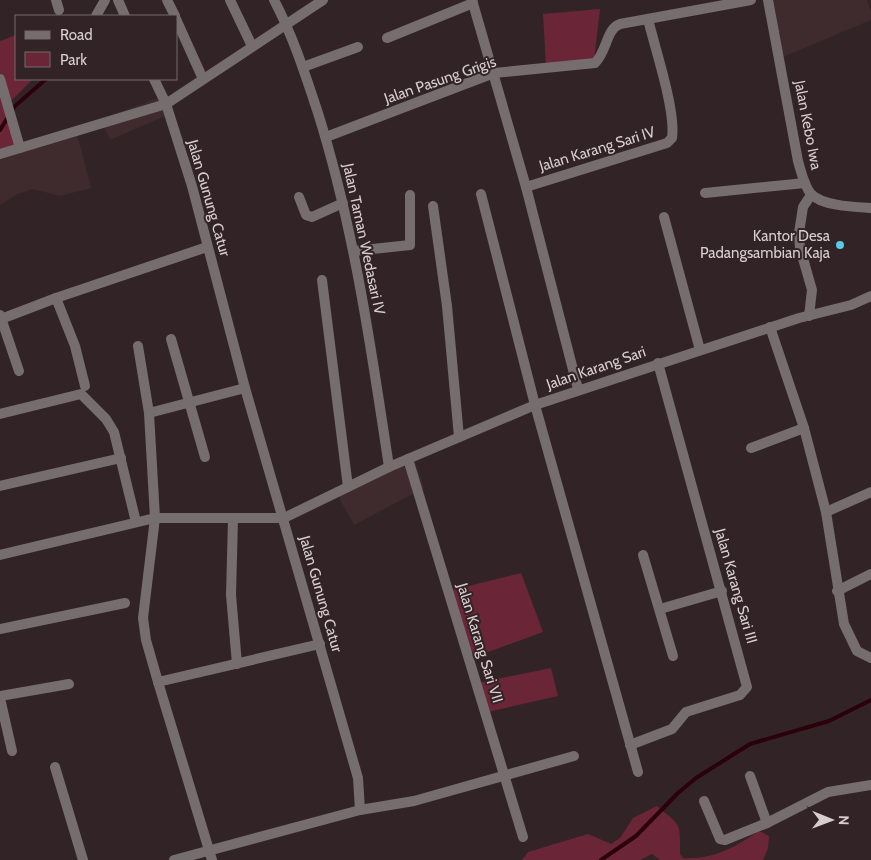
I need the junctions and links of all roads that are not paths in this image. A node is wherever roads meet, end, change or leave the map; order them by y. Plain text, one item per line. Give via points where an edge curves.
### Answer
1 (105, 0) edge
2 (118, 0) edge
3 (167, 0) edge
4 (230, 0) edge
5 (274, 0) edge
6 (323, 0) edge
7 (752, 0) edge
8 (768, 0) edge
9 (473, 2) edge
10 (97, 15) edge
11 (125, 15) edge
12 (174, 15) edge
13 (648, 19) junction
14 (178, 23) edge
15 (286, 23) junction
16 (387, 38) dead end
17 (252, 46) junction
18 (358, 47) dead end
19 (303, 67) junction
20 (494, 73) junction
21 (0, 79) edge
22 (203, 79) junction
23 (154, 80) edge
24 (166, 104) junction
25 (326, 137) junction
26 (20, 148) junction
27 (0, 154) edge
28 (805, 183) junction
29 (526, 187) junction
30 (705, 193) dead end
31 (481, 194) dead end
32 (410, 195) dead end
33 (811, 195) junction
34 (299, 197) dead end
35 (343, 203) junction
36 (433, 206) dead end
37 (871, 208) edge
38 (664, 217) dead end
39 (207, 247) junction
40 (354, 251) junction
41 (322, 280) dead end
42 (871, 296) edge
43 (56, 298) junction
44 (809, 316) junction
45 (1, 317) edge
46 (770, 327) junction
47 (171, 339) dead end
48 (138, 346) dead end
49 (700, 350) junction
50 (658, 363) junction
51 (19, 371) dead end
52 (245, 388) junction
53 (578, 389) junction
54 (83, 390) junction
55 (189, 402) junction
56 (535, 405) junction
57 (149, 413) junction
58 (0, 414) edge
59 (804, 428) junction
60 (459, 437) junction
61 (751, 448) dead end
62 (206, 456) dead end
63 (121, 458) junction
64 (408, 459) junction
65 (389, 467) junction
66 (0, 486) edge
67 (348, 487) junction
68 (871, 492) edge
69 (826, 512) junction
70 (155, 518) junction
71 (284, 518) junction
72 (233, 519) junction
73 (136, 522) junction
74 (0, 555) edge
75 (643, 555) dead end
76 (871, 574) edge
77 (722, 591) junction
78 (838, 591) junction
79 (125, 603) dead end
80 (660, 609) junction
81 (0, 629) edge
82 (320, 644) junction
83 (673, 656) dead end
84 (871, 658) edge
85 (238, 664) junction
86 (158, 682) junction
87 (69, 684) dead end
88 (0, 697) edge
89 (630, 745) junction
90 (12, 751) dead end
91 (574, 756) dead end
92 (55, 767) dead end
93 (638, 772) dead end
94 (505, 775) junction
95 (750, 776) dead end
96 (871, 785) edge
97 (704, 801) dead end
98 (360, 810) junction
99 (767, 823) junction
100 (523, 837) dead end
101 (210, 855) edge
102 (83, 860) edge
103 (174, 860) edge

1 - 10 street
2 - 11 street
3 - 12 street
4 - 17 street
5 - 15 street, Jalan Taman Wedasari IV
6 - 15 street
7 - 13 street, Jalan Pasung Grigis
8 - 28 street, Jalan Kebo Iwa via 798,161
9 - 16 street
9 - 20 street
13 - 20 street, Jalan Pasung Grigis via 614,26 605,51 595,63
13 - 29 street, Jalan Karang Sari IV via 665,86 672,138 666,143
14 - 22 street
15 - 17 street
15 - 19 street, Jalan Taman Wedasari IV
17 - 22 street
18 - 19 street
19 - 25 street, Jalan Taman Wedasari IV
20 - 25 street, Jalan Pasung Grigis
20 - 29 street
21 - 26 street
22 - 24 street
23 - 24 street, Jalan Gunung Catur
24 - 26 street
24 - 39 street, Jalan Gunung Catur
25 - 35 street, Jalan Taman Wedasari IV
26 - 27 street
28 - 30 street
28 - 33 street, Jalan Kebo Iwa
29 - 53 street, Jalan Karang Sari IV
31 - 56 street
32 - 40 street via 410,245
33 - 37 street via 840,205
33 - 44 street via 803,207 799,233 812,290
34 - 35 street via 306,215 312,217
35 - 40 street, Jalan Taman Wedasari IV
36 - 60 street via 447,306
38 - 49 street
39 - 43 street
39 - 52 street, Jalan Gunung Catur
40 - 65 street, Jalan Taman Wedasari IV
41 - 67 street
42 - 44 street, Jalan Karang Sari
43 - 45 street
43 - 54 street via 75,346
44 - 46 street, Jalan Karang Sari
45 - 51 street
46 - 49 street, Jalan Karang Sari
46 - 59 street
47 - 55 street
48 - 57 street
49 - 50 street, Jalan Karang Sari
50 - 53 street, Jalan Karang Sari
50 - 77 street, Jalan Karang Sari III
52 - 55 street
52 - 71 street, Jalan Gunung Catur
53 - 56 street, Jalan Karang Sari
54 - 58 street
54 - 63 street via 114,432
55 - 57 street
55 - 62 street
56 - 60 street, Jalan Karang Sari
56 - 89 street
57 - 70 street
59 - 61 street
59 - 69 street
60 - 64 street, Jalan Karang Sari
63 - 66 street
63 - 73 street
64 - 65 street, Jalan Karang Sari
64 - 94 street, Jalan Karang Sari VII
65 - 67 street, Jalan Karang Sari
67 - 71 street, Jalan Karang Sari
68 - 69 street
69 - 78 street
70 - 72 street
70 - 73 street
70 - 86 street via 143,618
71 - 72 street
71 - 82 street, Jalan Gunung Catur
72 - 85 street via 231,596
73 - 74 street
75 - 80 street
76 - 78 street
77 - 80 street
77 - 89 street, Jalan Karang Sari III via 747,683 746,691 686,712 672,728
78 - 84 street via 844,624 852,644 857,651
79 - 81 street
80 - 83 street
82 - 85 street
82 - 98 street, Jalan Gunung Catur via 358,778
85 - 86 street
86 - 101 street
87 - 88 street
88 - 90 street
89 - 93 street
91 - 94 street
92 - 102 street
94 - 98 street via 414,801
94 - 100 street, Jalan Karang Sari VII
95 - 99 street
96 - 99 street via 828,792
97 - 99 street via 720,839 725,840
98 - 101 street
101 - 103 street

